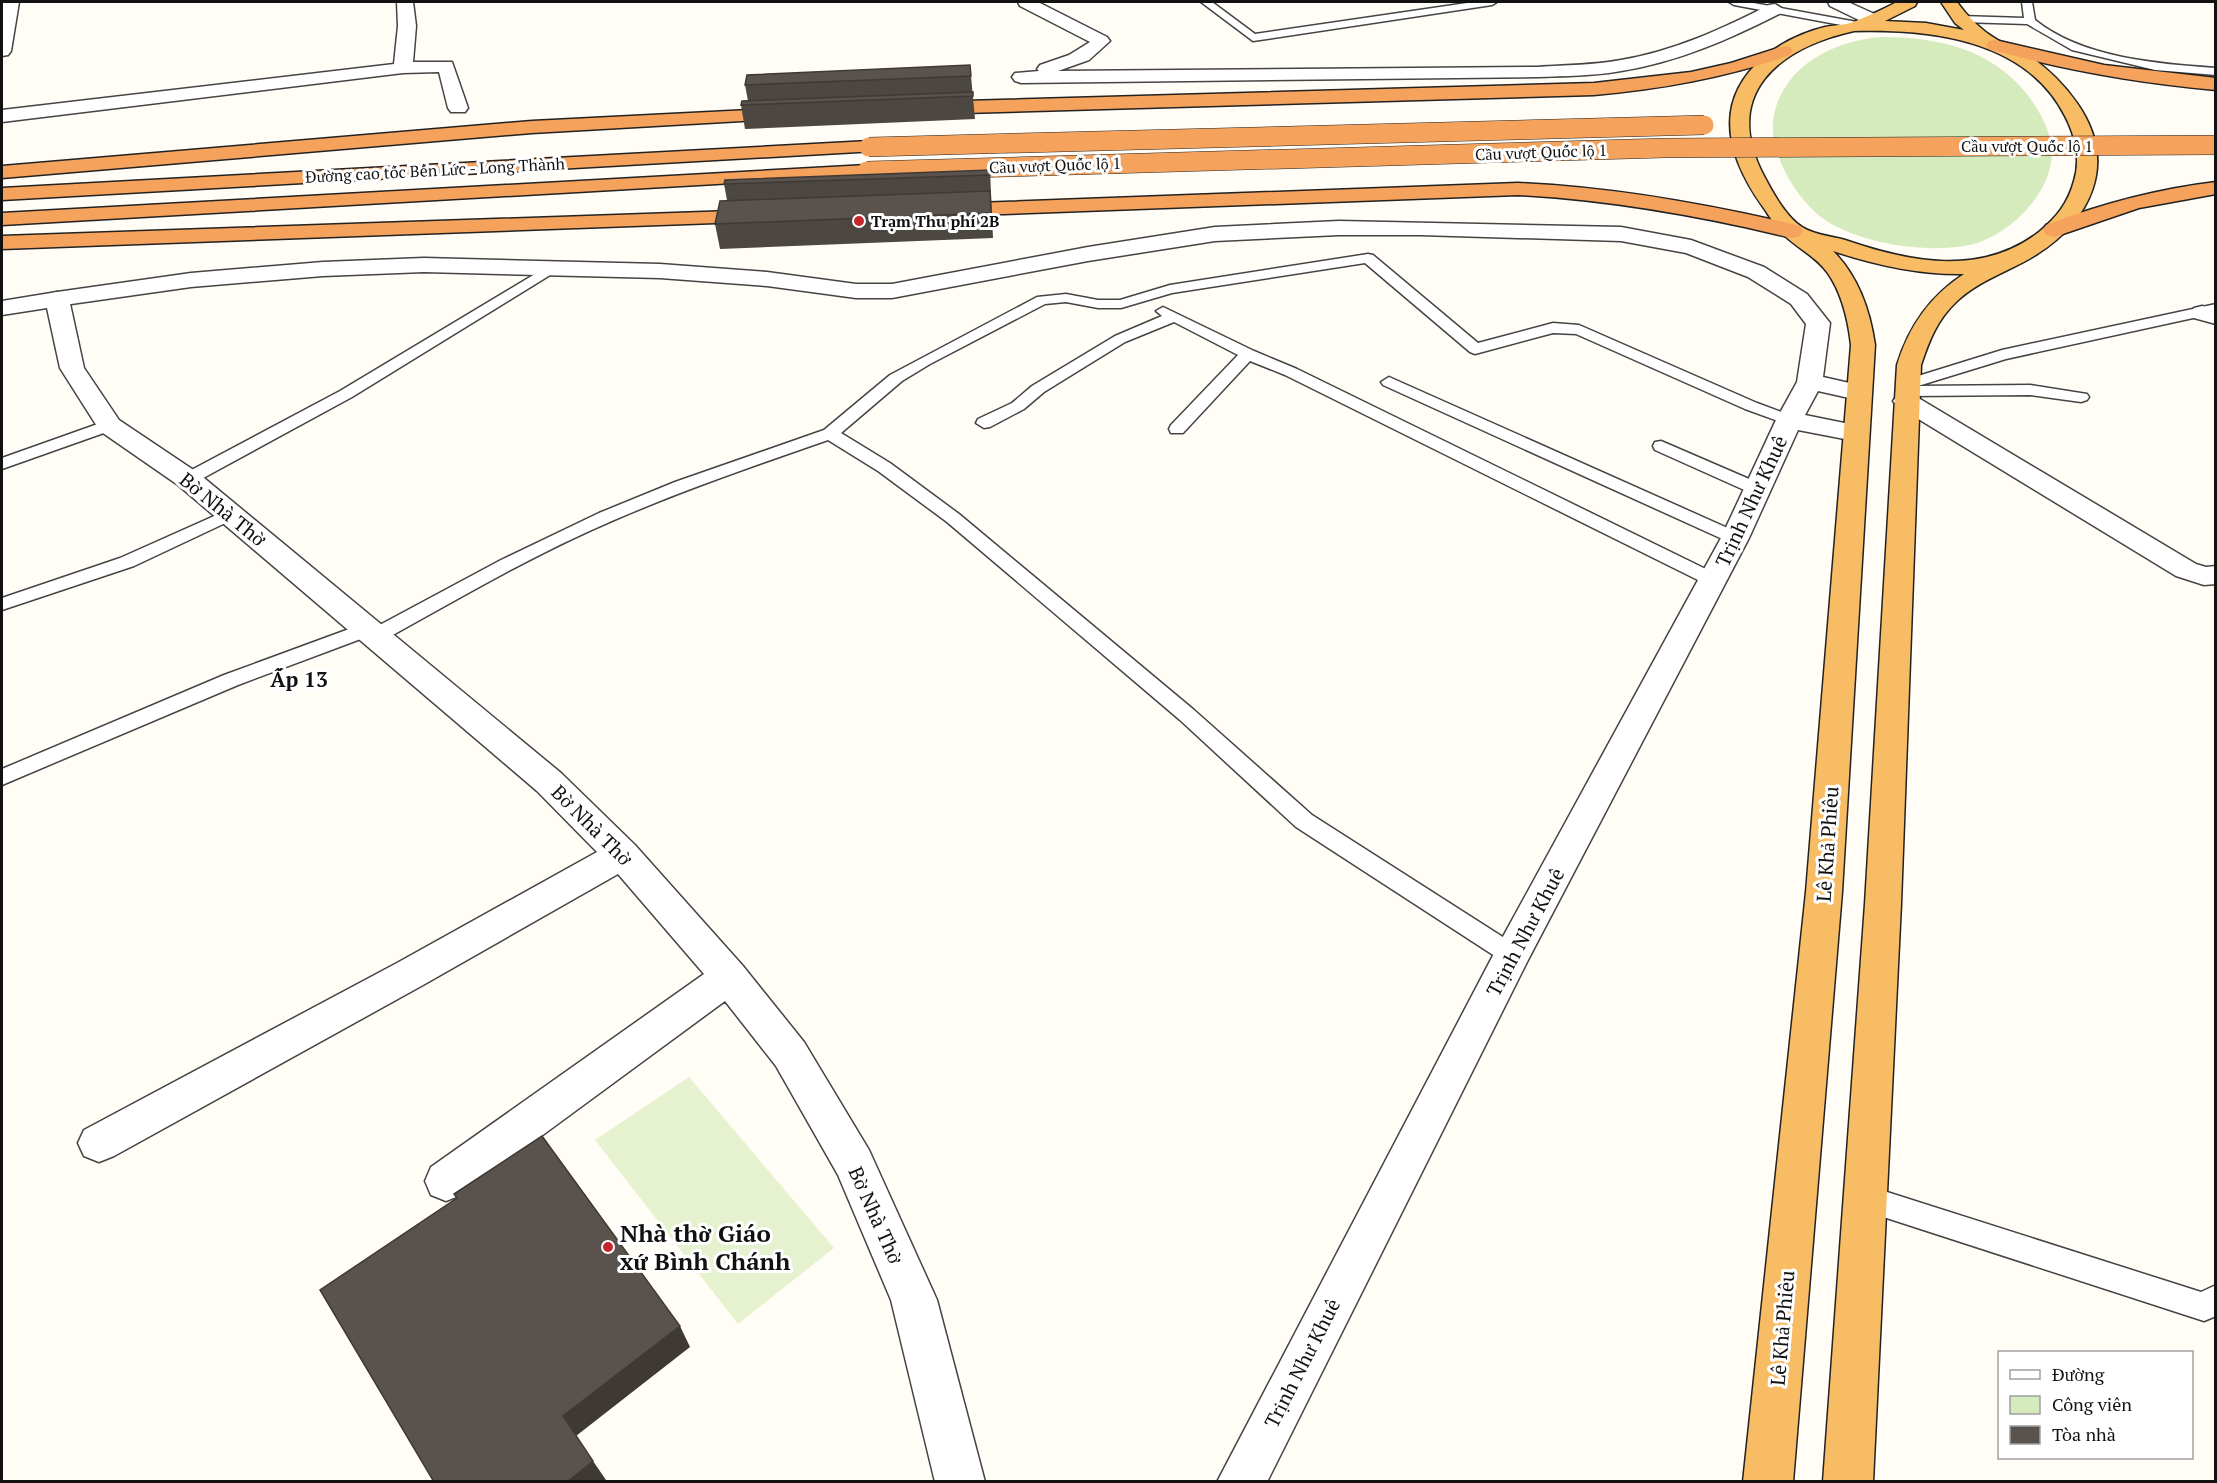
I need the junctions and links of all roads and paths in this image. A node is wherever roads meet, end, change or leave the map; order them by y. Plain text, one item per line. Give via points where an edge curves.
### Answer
1 (11, 2) edge
2 (405, 2) edge
3 (1026, 2) edge
4 (1206, 2) edge
5 (1492, 2) edge
6 (1734, 2) edge
7 (1836, 2) edge
8 (1909, 2) edge
9 (1949, 2) edge
10 (2027, 2) edge
11 (1775, 9) junction
12 (1961, 19) junction
13 (2030, 21) junction
14 (1856, 24) junction
15 (1995, 45) junction
16 (2, 51) edge
17 (1784, 51) junction
18 (403, 68) junction
19 (2216, 72) edge
20 (2216, 84) edge
21 (458, 108) dead end
22 (914, 109) edge
23 (805, 113) edge
24 (2, 116) edge
25 (2061, 123) dead end
26 (2097, 123) dead end
27 (1753, 125) dead end
28 (2216, 145) edge
29 (869, 147) joint
30 (867, 171) joint
31 (2, 172) edge
32 (2216, 188) edge
33 (2, 194) edge
34 (924, 211) edge
35 (781, 216) edge
36 (2, 219) edge
37 (2054, 230) junction
38 (1792, 231) junction
39 (2, 243) edge
40 (2016, 256) junction
41 (550, 268) junction
42 (57, 299) junction
43 (1138, 299) junction
44 (2, 308) edge
45 (2211, 313) edge
46 (1174, 317) junction
47 (1248, 354) junction
48 (1389, 382) dead end
49 (1810, 382) junction
50 (1858, 392) junction
51 (1907, 392) junction
52 (2081, 397) dead end
53 (1789, 420) junction
54 (984, 423) dead end
55 (109, 425) junction
56 (1177, 429) dead end
57 (1855, 433) junction
58 (830, 434) junction
59 (1661, 446) dead end
60 (2, 464) edge
61 (188, 479) junction
62 (1757, 489) junction
63 (230, 514) junction
64 (1735, 538) junction
65 (2216, 575) edge
66 (1713, 580) junction
67 (2, 604) edge
68 (371, 632) junction
69 (2, 777) edge
70 (622, 855) junction
71 (1512, 955) junction
72 (729, 976) junction
73 (99, 1143) dead end
74 (446, 1181) dead end
75 (1865, 1198) junction
76 (2216, 1299) edge
77 (960, 1482) edge
78 (1241, 1482) edge
79 (1768, 1482) edge
80 (1848, 1482) edge

1 - 16 street
2 - 18 street
3 - 11 street via 1101,41 1079,59 1021,77 1538,72 1620,66 1720,38
4 - 5 lane via 1253,39
6 - 11 lane
7 - 14 street
8 - 14 highway
9 - 12 highway
10 - 13 lane
11 - 14 lane
12 - 13 lane
12 - 15 highway
13 - 19 lane via 2059,40 2100,55 2169,70
14 - 15 highway via 1946,32
14 - 17 highway, Lê Khả Phiêu via 1802,41
15 - 20 highway via 2106,71
15 - 37 highway via 2022,60 2057,91 2087,140 2089,172 2085,187 2068,216
17 - 22 highway via 1691,78 1594,89
17 - 38 highway, Lê Khả Phiêu via 1747,88 1737,131 1754,179
18 - 21 street via 446,66
18 - 24 street
23 - 31 highway via 521,128
25 - 26 highway, Cầu vượt Quốc lộ 1
27 - 29 highway, Cầu vượt Quốc lộ 1, bridge
28 - 30 highway, Cầu vượt Quốc lộ 1, bridge via 1665,148
29 - 33 highway, Đường cao tốc Bến Lức - Long Thành
30 - 36 highway, Đường cao tốc Bến Lức - Long Thành
32 - 37 highway via 2135,202
34 - 38 highway via 1518,189 1651,200
35 - 39 highway
37 - 40 highway
38 - 40 highway via 1874,257 1920,265 1981,265
38 - 50 highway, Lê Khả Phiêu via 1820,250 1836,270 1856,308 1863,345
40 - 51 highway via 1958,288 1930,315 1913,348
41 - 42 street, Trịnh Như Khuê via 424,265 322,269 191,280
41 - 49 street, Trịnh Như Khuê via 696,274 856,291 892,291 1215,234 1385,228 1621,234 1691,248 1756,272 1799,299 1818,323
41 - 61 lane via 346,394
42 - 44 street, Trịnh Như Khuê
42 - 55 street, Bờ Nhà Thờ via 72,368
43 - 46 lane
43 - 53 lane via 1170,289 1368,258 1475,349 1553,328 1580,330
43 - 58 lane via 1111,305 1066,298 1041,300 914,367
45 - 51 lane via 2002,356
46 - 47 lane
46 - 54 lane via 1120,339 1038,389 1018,406
47 - 56 lane
47 - 66 lane
48 - 64 lane
49 - 50 street
49 - 53 street, Trịnh Như Khuê
50 - 57 highway, Lê Khả Phiêu
51 - 52 lane via 2009,389
51 - 65 street via 2186,570
51 - 75 highway
53 - 57 street
53 - 62 street, Trịnh Như Khuê
55 - 60 lane
55 - 61 street, Bờ Nhà Thờ
57 - 79 highway, Lê Khả Phiêu via 1824,892
58 - 68 lane via 605,517
58 - 71 lane via 884,467 953,518 1187,715 1304,821
59 - 62 lane
61 - 63 street, Bờ Nhà Thờ
62 - 64 street, Trịnh Như Khuê
63 - 67 lane via 127,562
63 - 68 street, Bờ Nhà Thờ
64 - 66 street, Trịnh Như Khuê
66 - 71 street, Trịnh Như Khuê
68 - 69 lane via 231,680
68 - 70 street, Bờ Nhà Thờ via 549,782
70 - 72 street, Bờ Nhà Thờ
70 - 73 street
71 - 78 street, Trịnh Như Khuê
72 - 74 street
72 - 77 street, Bờ Nhà Thờ via 790,1054 854,1164 914,1300
75 - 76 lane via 2204,1307
75 - 80 highway

